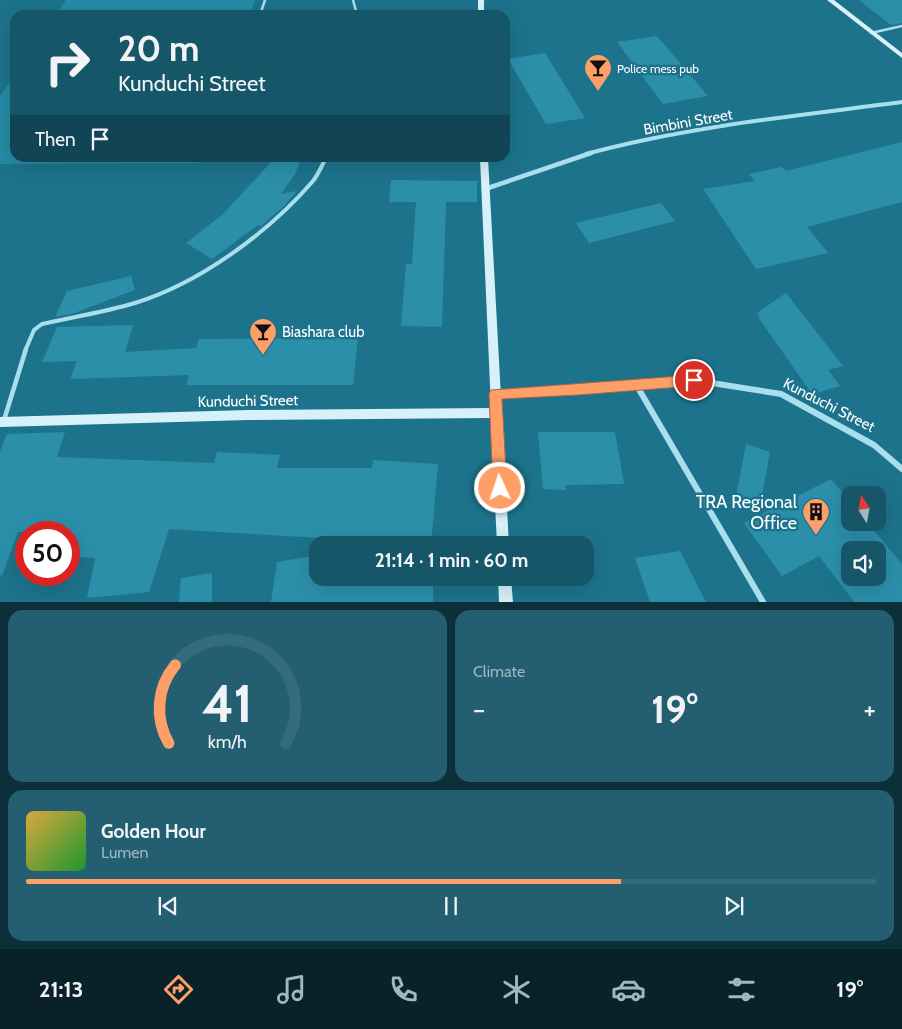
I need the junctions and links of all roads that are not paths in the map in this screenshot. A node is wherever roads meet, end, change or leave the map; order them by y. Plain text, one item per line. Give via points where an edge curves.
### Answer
1 (830, 0) edge
2 (902, 26) edge
3 (871, 32) junction
4 (902, 56) edge
5 (902, 102) edge
6 (324, 162) edge
7 (484, 162) edge
8 (484, 190) junction
9 (636, 386) junction
10 (495, 394) junction
11 (496, 413) junction
12 (2, 422) edge
13 (902, 469) edge
14 (503, 536) edge
15 (505, 586) edge
16 (506, 602) edge
17 (763, 602) edge

1 - 3 main road
2 - 3 lane
3 - 4 main road
5 - 8 street, Bimbini Street via 752,122 623,145 545,166
6 - 12 lane via 314,180 265,228 220,261 174,288 135,303 55,320 34,330
7 - 8 main road
8 - 10 main road
9 - 10 street, Kunduchi Street
9 - 13 street, Kunduchi Street via 694,380 781,394 874,445
9 - 17 street
10 - 11 main road
11 - 12 main road, Kunduchi Street via 248,415
11 - 14 main road
15 - 16 main road

